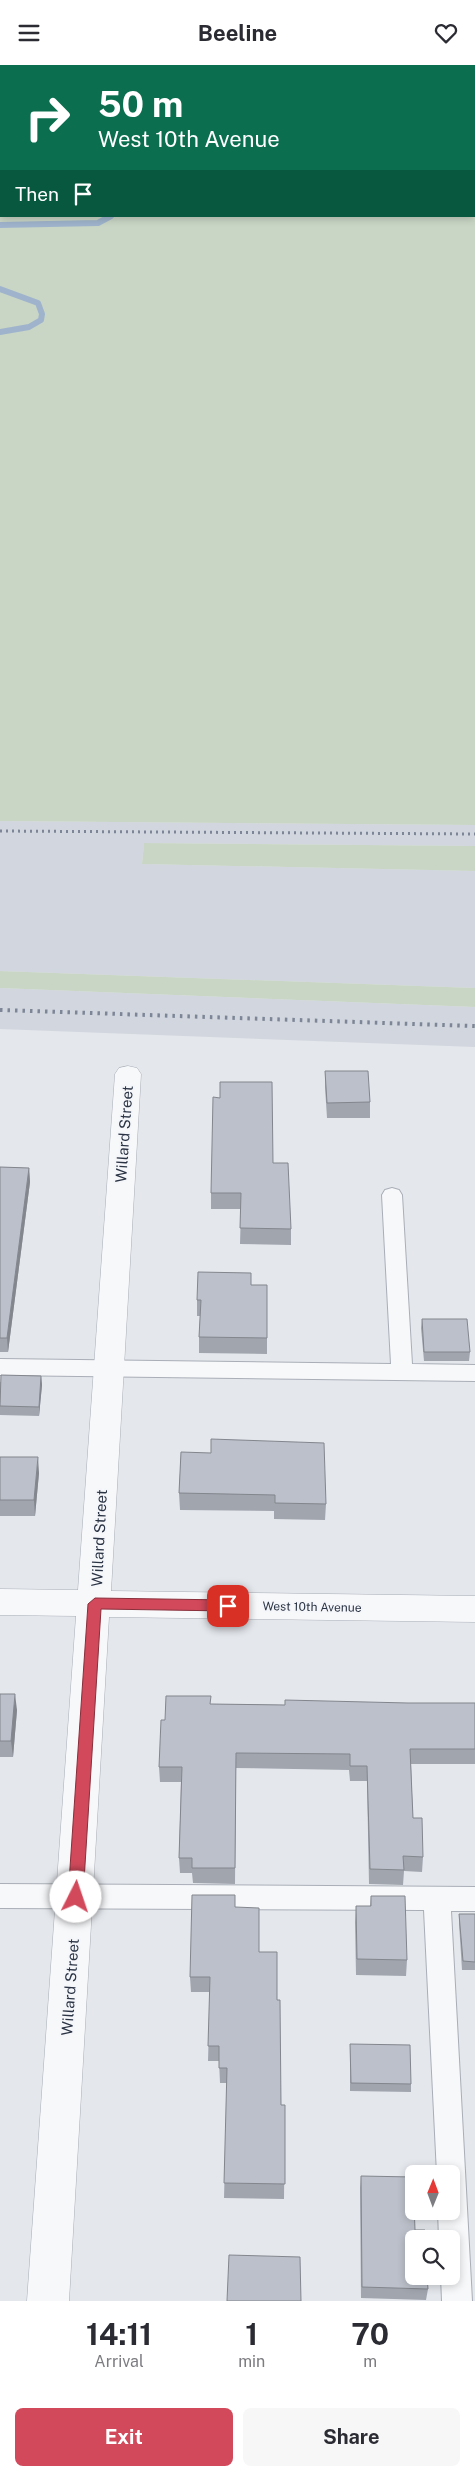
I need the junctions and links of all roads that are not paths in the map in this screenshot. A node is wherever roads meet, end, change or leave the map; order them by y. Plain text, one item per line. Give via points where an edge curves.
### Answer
1 (128, 1074) dead end
2 (392, 1195) dead end
3 (0, 1367) edge
4 (109, 1368) junction
5 (402, 1372) junction
6 (475, 1373) edge
7 (0, 1603) edge
8 (95, 1604) junction
9 (475, 1609) edge
10 (0, 1896) edge
11 (76, 1897) junction
12 (437, 1899) junction
13 (475, 1899) edge
14 (451, 2165) edge
15 (453, 2220) edge
16 (48, 2301) edge
17 (457, 2301) edge

1 - 4 street, Willard Street
2 - 5 lane
3 - 4 lane
4 - 5 lane
4 - 8 street, Willard Street
5 - 6 lane
7 - 8 street, West 10th Avenue
8 - 9 street, West 10th Avenue
8 - 11 street, Willard Street
10 - 11 lane
11 - 12 lane
11 - 16 street, Willard Street
12 - 13 lane
12 - 14 lane
15 - 17 lane

